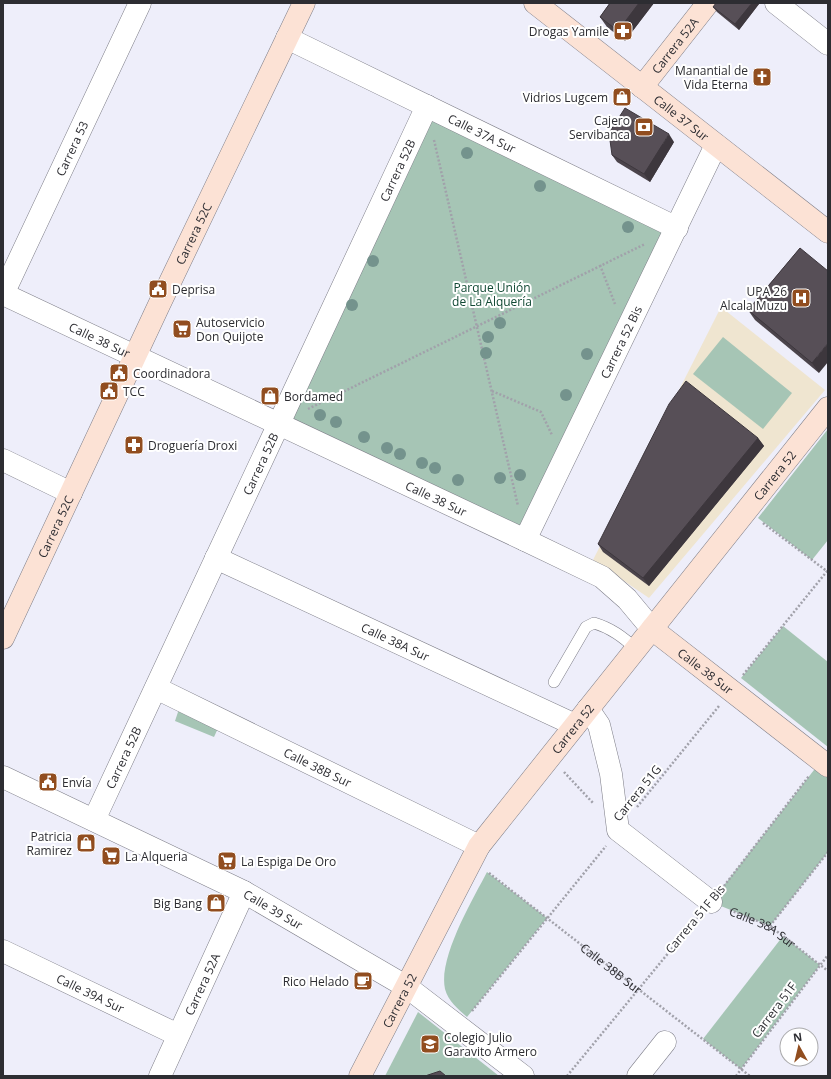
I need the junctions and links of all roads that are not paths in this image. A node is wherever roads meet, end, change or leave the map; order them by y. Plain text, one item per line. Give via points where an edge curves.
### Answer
1 (140, 3) edge
2 (304, 3) edge
3 (535, 3) edge
4 (708, 3) edge
5 (776, 3) edge
6 (287, 38) junction
7 (828, 44) edge
8 (642, 88) junction
9 (427, 106) junction
10 (716, 144) junction
11 (677, 228) junction
12 (828, 232) edge
13 (3, 294) edge
14 (135, 356) junction
15 (828, 408) edge
16 (279, 424) junction
17 (3, 460) edge
18 (71, 493) junction
19 (525, 540) junction
20 (216, 558) junction
21 (8, 613) edge
22 (652, 629) junction
23 (3, 638) edge
24 (636, 650) junction
25 (554, 682) dead end
26 (156, 688) junction
27 (582, 717) junction
28 (825, 764) edge
29 (3, 777) edge
30 (94, 820) junction
31 (476, 853) junction
32 (244, 892) junction
33 (711, 902) road end
34 (3, 951) edge
35 (406, 987) junction
36 (178, 1035) junction
37 (665, 1042) dead end
38 (160, 1076) edge
39 (360, 1076) edge
40 (523, 1076) edge
41 (638, 1076) edge

1 - 13 street, Carrera 53
2 - 6 street, Carrera 52C
3 - 8 street, Calle 37 Sur
4 - 8 street, Carrera 52A
5 - 7 street
6 - 9 street, Calle 37A Sur
6 - 14 street, Carrera 52C
8 - 10 street, Calle 37 Sur
9 - 11 street, Calle 37A Sur
9 - 16 street, Carrera 52B
10 - 11 street, Carrera 52 Bis
10 - 12 street, Calle 37 Sur
11 - 19 street, Carrera 52 Bis
13 - 14 street, Calle 38 Sur
14 - 16 street, Calle 38 Sur
14 - 18 street, Carrera 52C
15 - 22 street, Carrera 52
16 - 19 street, Calle 38 Sur
16 - 20 street, Carrera 52B
17 - 18 street
18 - 21 street, Carrera 52C
19 - 22 street, Calle 38 Sur via 602,577 627,600
20 - 26 street, Carrera 52B
20 - 27 street, Calle 38A Sur
21 - 23 street, Carrera 52C
22 - 24 street, Carrera 52
22 - 28 street, Calle 38 Sur
24 - 25 lane via 622,636 594,623 586,627
24 - 27 street, Carrera 52
26 - 30 street, Carrera 52B
26 - 31 street, Calle 38B Sur
27 - 31 street, Carrera 52
27 - 33 street via 599,725 611,774 618,830
29 - 30 street, Calle 39 Sur
30 - 32 street, Calle 39 Sur
31 - 35 street, Carrera 52
32 - 35 street, Calle 39 Sur
32 - 36 street, Carrera 52A
34 - 36 street, Calle 39A Sur
35 - 39 street, Carrera 52
35 - 40 street, Calle 39 Sur
36 - 38 street, Carrera 52A
37 - 41 street

